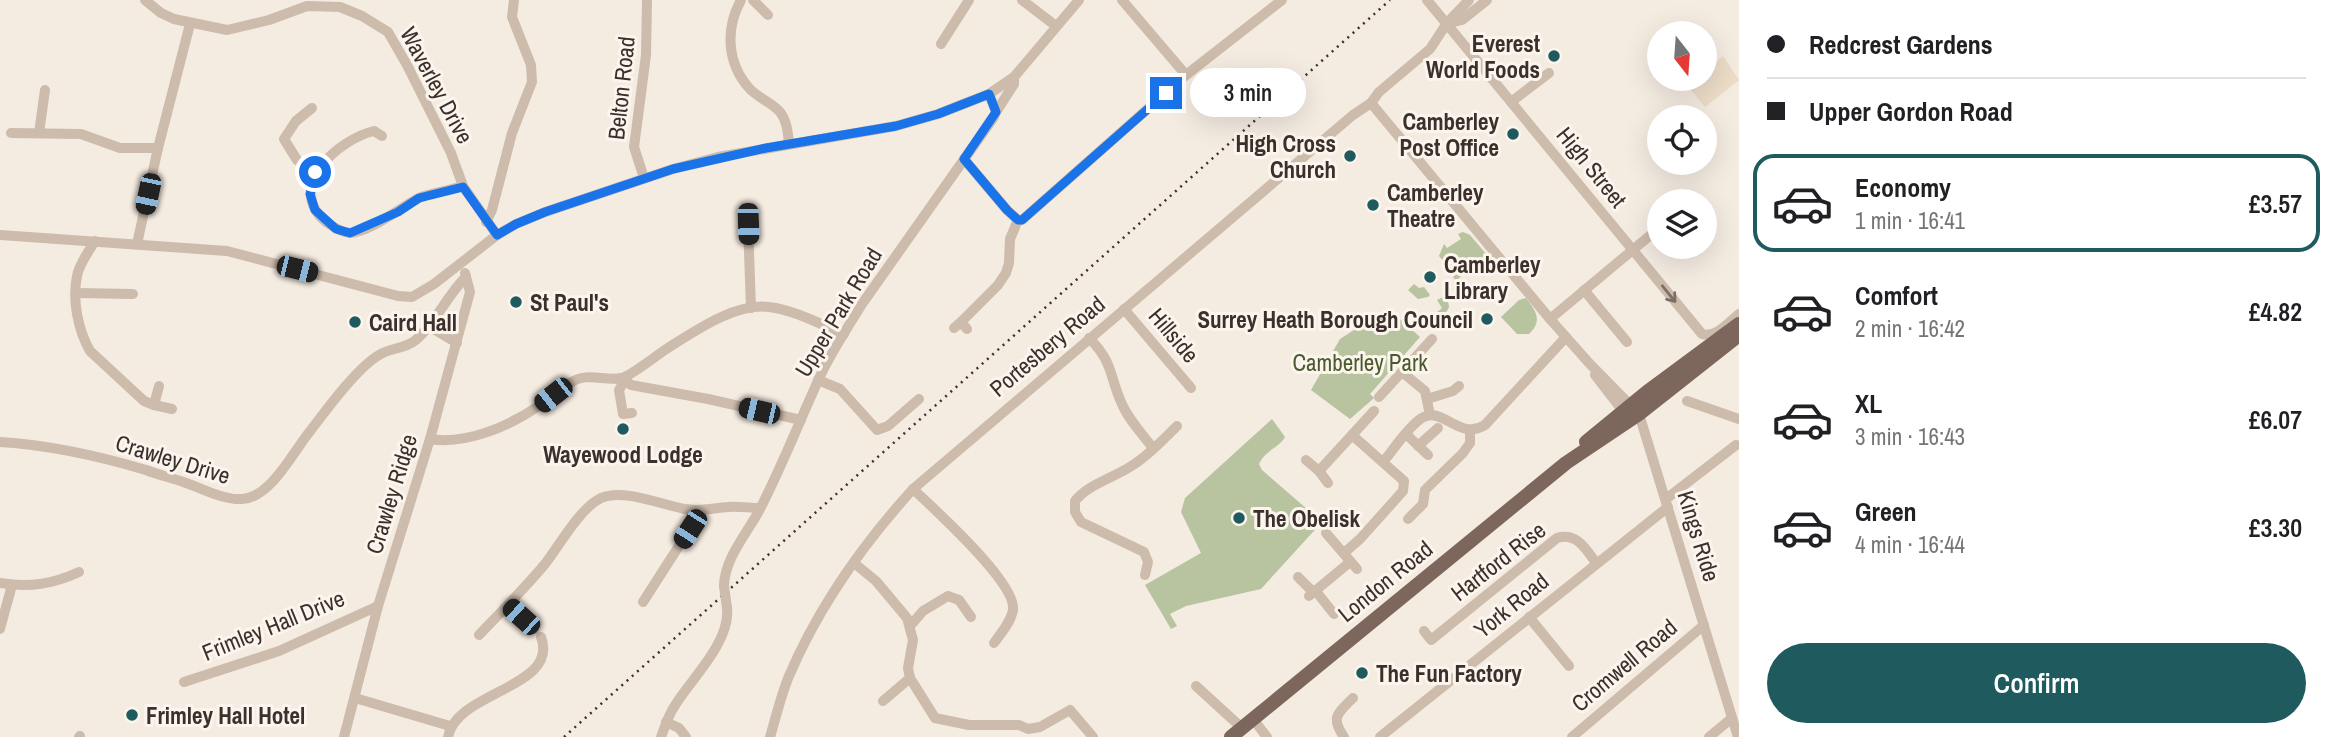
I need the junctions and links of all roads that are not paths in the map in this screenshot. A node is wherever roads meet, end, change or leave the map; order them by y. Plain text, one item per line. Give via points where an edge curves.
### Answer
1 (513, 0) edge
2 (648, 0) edge
3 (741, 0) edge
4 (753, 0) edge
5 (969, 0) edge
6 (1022, 0) edge
7 (1079, 0) edge
8 (1122, 0) edge
9 (1282, 0) edge
10 (1427, 0) edge
11 (1469, 0) edge
12 (1487, 0) edge
13 (147, 1) edge
14 (342, 3) edge
15 (767, 10) dead end
16 (1447, 23) junction
17 (190, 24) junction
18 (1056, 26) junction
19 (942, 44) dead end
20 (1549, 73) dead end
21 (1186, 75) junction
22 (1014, 77) junction
23 (45, 90) dead end
24 (989, 94) junction
25 (1511, 102) junction
26 (1371, 103) junction
27 (312, 108) dead end
28 (996, 112) junction
29 (11, 132) dead end
30 (39, 133) junction
31 (382, 136) dead end
32 (789, 144) junction
33 (158, 148) junction
34 (964, 159) junction
35 (315, 172) junction
36 (644, 178) junction
37 (463, 187) junction
38 (1018, 220) junction
39 (486, 222) junction
40 (748, 224) dead end
41 (0, 235) edge
42 (497, 235) junction
43 (1647, 238) edge
44 (95, 241) junction
45 (137, 244) junction
46 (1632, 250) junction
47 (459, 266) junction
48 (467, 277) junction
49 (1584, 290) junction
50 (77, 293) junction
51 (133, 294) dead end
52 (751, 308) junction
53 (1124, 309) junction
54 (1739, 314) edge
55 (1550, 319) junction
56 (1739, 324) edge
57 (961, 326) dead end
58 (430, 327) junction
59 (844, 334) junction
60 (1739, 335) edge
61 (1566, 337) junction
62 (1088, 338) junction
63 (1432, 339) dead end
64 (1628, 342) dead end
65 (457, 344) junction
66 (1402, 372) junction
67 (623, 379) junction
68 (818, 380) junction
69 (159, 386) dead end
70 (1459, 386) dead end
71 (1191, 388) dead end
72 (1378, 397) dead end
73 (919, 399) dead end
74 (1427, 399) junction
75 (1687, 401) dead end
76 (153, 405) junction
77 (172, 409) dead end
78 (1374, 411) dead end
79 (1631, 412) junction
80 (632, 413) dead end
81 (1430, 415) junction
82 (1739, 419) edge
83 (801, 421) junction
84 (1177, 426) dead end
85 (1437, 428) dead end
86 (1470, 431) junction
87 (1352, 435) junction
88 (1406, 435) junction
89 (430, 439) junction
90 (0, 442) edge
91 (1736, 445) dead end
92 (1418, 446) junction
93 (1153, 448) junction
94 (1428, 456) dead end
95 (1307, 460) dead end
96 (1383, 462) junction
97 (1319, 471) junction
98 (1328, 483) dead end
99 (913, 489) junction
100 (1667, 503) junction
101 (760, 508) junction
102 (702, 510) junction
103 (1408, 519) dead end
104 (1326, 533) dead end
105 (1350, 561) junction
106 (853, 563) junction
107 (1596, 563) junction
108 (79, 572) dead end
109 (1145, 575) dead end
110 (1298, 577) dead end
111 (0, 583) edge
112 (12, 586) junction
113 (1313, 592) junction
114 (643, 602) dead end
115 (508, 605) junction
116 (378, 606) junction
117 (1334, 614) dead end
118 (971, 617) dead end
119 (1529, 617) junction
120 (1704, 625) junction
121 (910, 626) junction
122 (0, 629) edge
123 (1424, 631) dead end
124 (479, 635) dead end
125 (994, 643) dead end
126 (1569, 666) dead end
127 (910, 678) junction
128 (184, 682) dead end
129 (1196, 686) dead end
130 (355, 698) junction
131 (1353, 698) dead end
132 (883, 701) dead end
133 (1732, 718) junction
134 (666, 722) junction
135 (1242, 728) edge
136 (449, 732) edge
137 (1738, 736) edge
138 (344, 737) edge
139 (661, 737) edge
140 (686, 737) edge
141 (770, 737) edge
142 (1093, 737) edge
143 (1266, 737) edge
144 (1344, 737) edge
145 (1380, 737) edge
146 (1572, 737) edge
147 (1709, 737) edge

1 - 39 street via 512,17 531,65 532,82
2 - 36 street, Belton Road via 634,147
3 - 32 street via 729,44 737,68 750,88 781,113
4 - 15 street
5 - 19 street
6 - 18 street
7 - 18 street, Upper Park Road
8 - 21 street
9 - 21 street
10 - 16 street, High Street
11 - 16 street, Portesbery Road
12 - 16 street via 1462,20
13 - 17 street, Waverley Drive via 167,16
14 - 17 street, Waverley Drive via 307,6 227,30
14 - 37 street, Waverley Drive via 388,32 451,153
16 - 25 street, High Street
16 - 26 street, Portesbery Road via 1430,49
17 - 33 street
18 - 22 street, Upper Park Road
20 - 25 street
21 - 38 street
22 - 24 street
22 - 28 street, Upper Park Road
23 - 30 street
24 - 28 street
24 - 32 street via 905,124
25 - 46 street, High Street
26 - 53 street, Portesbery Road
26 - 55 street, Kings Ride
27 - 35 street via 284,139 297,160
28 - 34 street, Upper Park Road
29 - 30 street
30 - 33 street via 81,134 120,148
31 - 35 street via 374,131 360,134
32 - 36 street
33 - 45 street
34 - 38 street
34 - 59 street, Upper Park Road
35 - 37 street via 310,194 315,210 336,229 350,233 419,198
36 - 42 street via 545,212
37 - 39 street, Waverley Drive
38 - 57 street via 1010,239 1006,274
39 - 42 street, Waverley Drive
40 - 52 street
41 - 44 street
42 - 47 street
43 - 46 street
44 - 45 street
44 - 50 street via 76,275
45 - 47 street via 226,251 412,297
46 - 49 street
46 -> 54 street, High Street via 1702,334 1716,333
47 - 48 street
48 - 58 street, Crawley Drive via 453,290
48 - 65 street, Crawley Ridge via 470,292
49 - 55 street
49 - 64 street
50 - 51 street
50 - 76 street via 78,319 90,351
52 - 59 street via 768,306
52 - 67 street via 717,320
53 - 62 street, Portesbery Road
53 - 71 street, Hillside
55 - 61 street, Kings Ride
56 - 79 main road, London Road
58 - 65 street
58 - 90 street, Crawley Drive via 414,342 383,353 362,370 276,477 253,498 231,499 126,464
59 - 68 street, Upper Park Road
60 - 79 main road, London Road
61 - 79 street, Kings Ride via 1599,381
61 - 86 street via 1485,425
62 - 93 street via 1102,351 1123,407
62 - 99 street, Portesbery Road
63 - 66 street
65 - 89 street, Crawley Ridge
66 - 72 street
66 - 74 street via 1425,391
67 - 80 street via 619,390 623,414
67 - 83 street via 631,385
67 - 89 street via 584,377 495,428 467,438
68 - 73 street via 841,389 877,430
68 - 83 street, Upper Park Road
69 - 76 street
70 - 74 street
74 - 81 street
75 - 82 street
76 - 77 street
78 - 87 street
79 - 100 street, Kings Ride via 1644,428
79 - 135 main road, London Road
81 - 86 street
81 - 88 street
83 - 101 street, Upper Park Road
84 - 93 street
85 - 92 street
86 - 103 street via 1470,443 1463,453 1425,490 1423,504
87 - 96 street
87 - 97 street
88 - 92 street
88 - 96 street
89 - 116 street, Crawley Ridge
91 - 100 street, York Road
92 - 94 street
93 - 109 street via 1135,465 1088,488 1075,500 1074,508 1081,522 1144,552 1148,562
95 - 97 street
96 - 105 street via 1404,481 1403,491 1360,539
97 - 98 street
99 - 106 street, Portesbery Road
99 - 125 street via 977,551 1012,598 1007,624
100 - 107 street, York Road
100 - 120 street, Kings Ride
101 - 102 street
101 - 134 street, Upper Park Road, bridge via 726,572 728,618 720,641
102 - 114 street
102 - 115 street via 612,495 600,498
104 - 105 street
105 - 113 street
106 - 121 street via 876,581
106 - 141 street, Portesbery Road via 812,627 788,677
107 - 119 street, York Road
107 - 123 street, Hartford Rise via 1580,541 1557,538 1431,640
108 - 112 street via 40,585
110 - 113 street
111 - 112 street
112 - 122 street
113 - 117 street
115 - 124 street
115 - 136 street via 537,633 543,656 523,680 484,698
116 - 128 street, Frimley Hall Drive via 279,651
116 - 130 street, Crawley Ridge
118 - 121 street via 959,600 948,596 923,611
119 - 126 street
119 - 145 street, York Road
120 - 133 street, Kings Ride
120 - 146 street, Cromwell Road
121 - 127 street
127 - 132 street
127 - 142 street via 935,718 1028,729 1070,710
129 - 135 street
130 - 136 street
130 - 138 street, Crawley Ridge
131 - 144 street via 1336,719
133 - 137 street, Kings Ride
133 - 147 street
134 - 139 street
134 - 140 street
135 - 143 street

